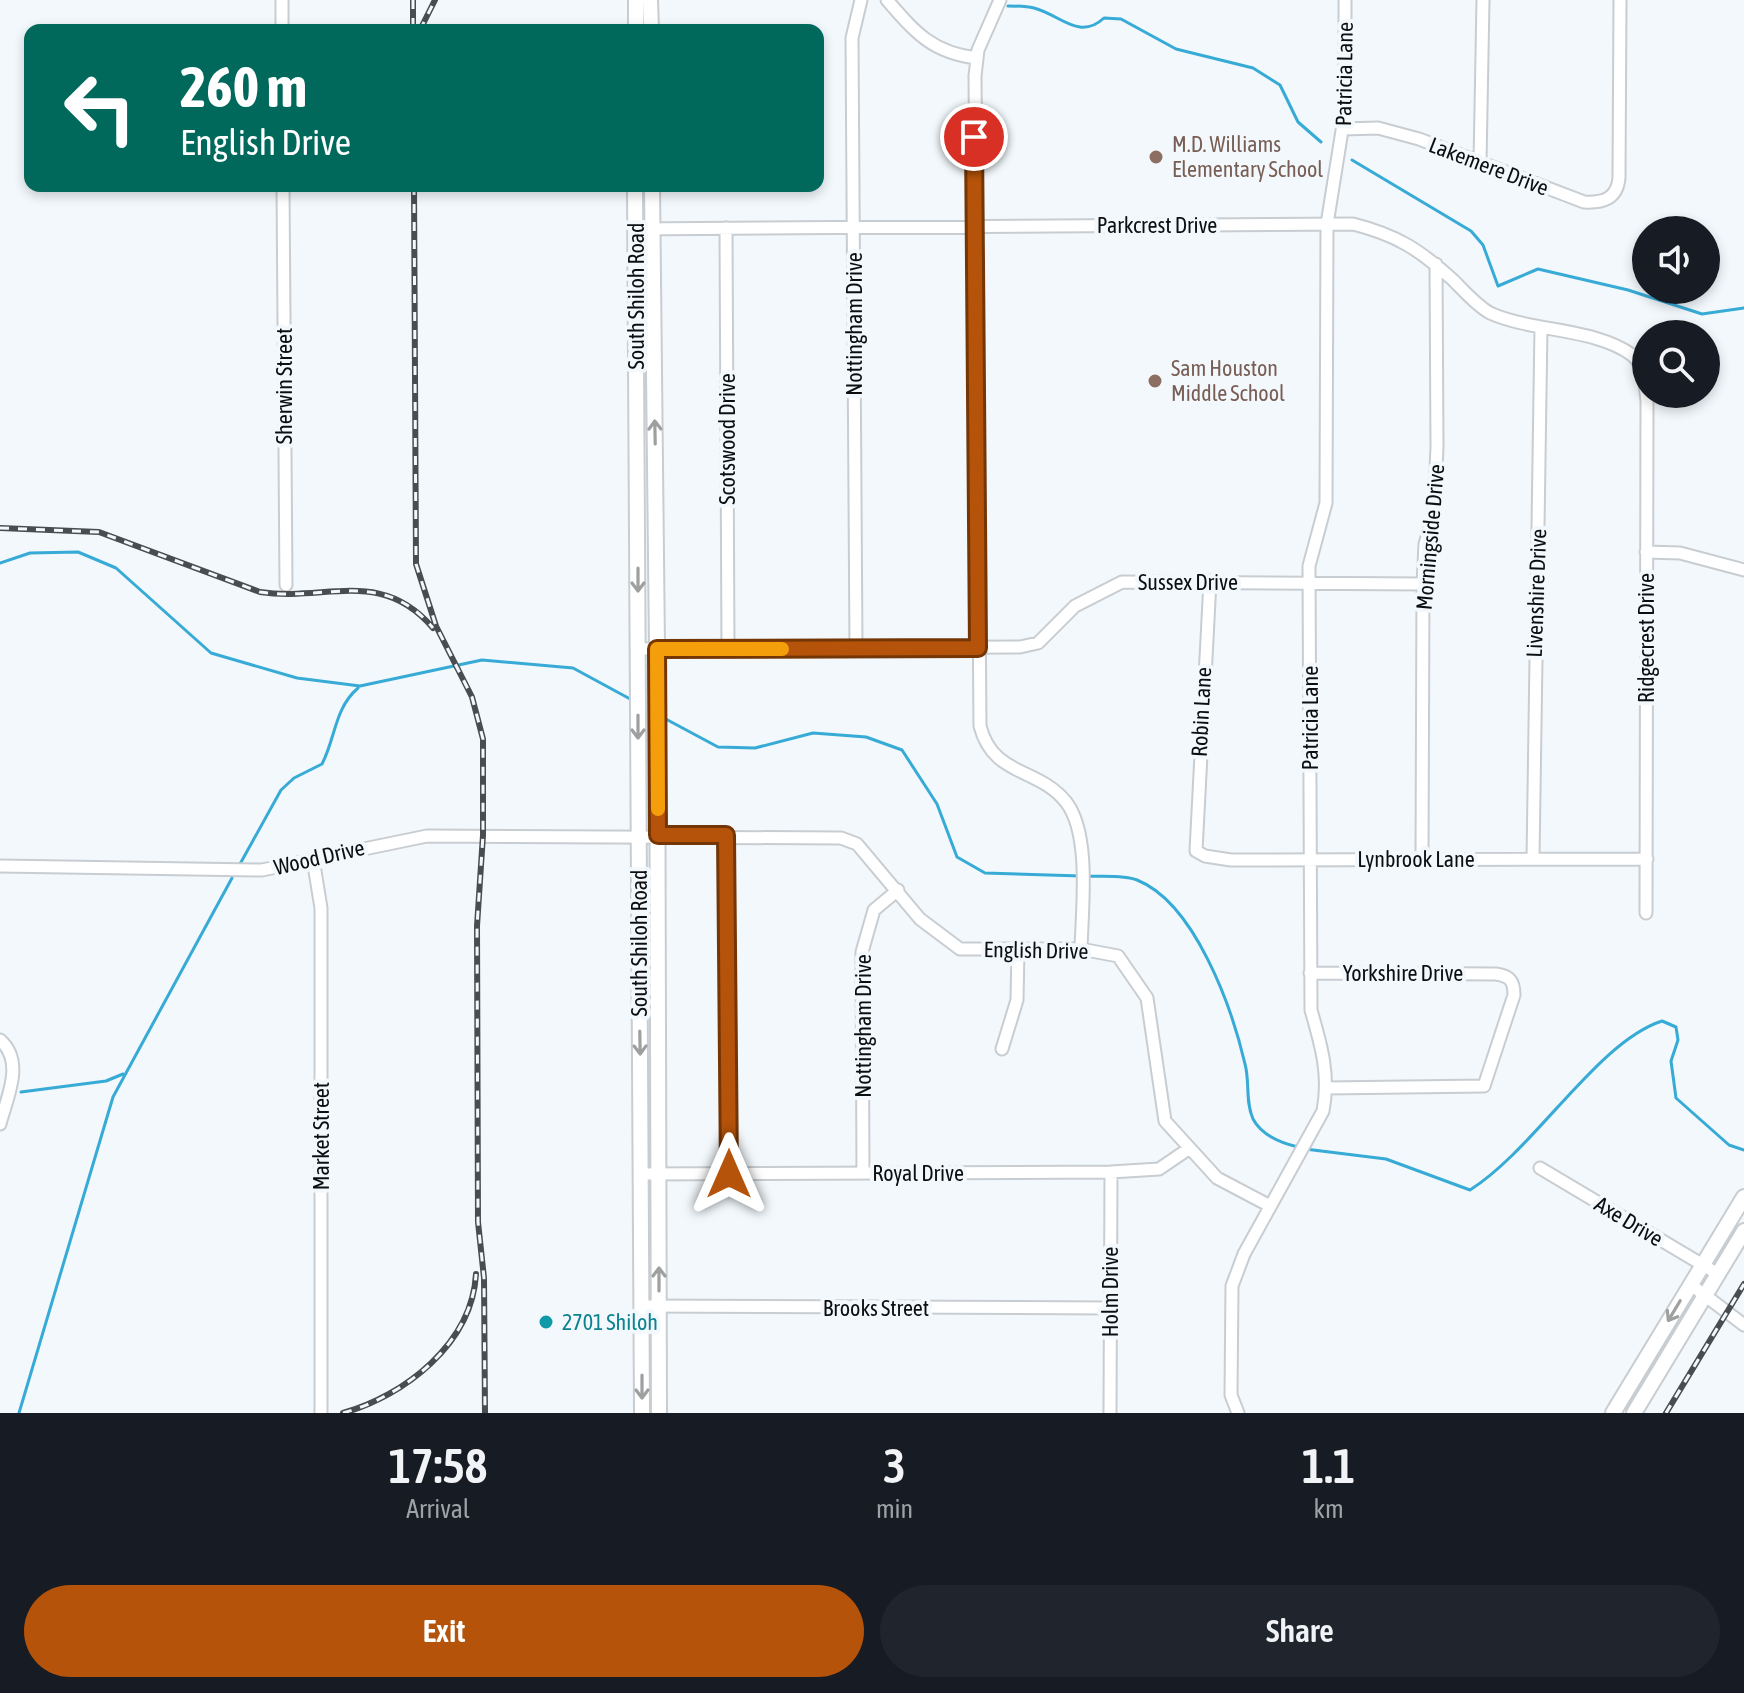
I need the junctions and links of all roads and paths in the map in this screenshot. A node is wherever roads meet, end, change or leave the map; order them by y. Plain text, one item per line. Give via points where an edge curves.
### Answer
1 (282, 0) edge
2 (636, 0) edge
3 (650, 0) edge
4 (861, 0) edge
5 (887, 0) edge
6 (1000, 0) edge
7 (1345, 0) edge
8 (1483, 0) edge
9 (1620, 0) edge
10 (282, 24) edge
11 (636, 24) edge
12 (651, 24) edge
13 (977, 58) junction
14 (1343, 129) junction
15 (1480, 163) junction
16 (283, 192) edge
17 (635, 192) edge
18 (652, 192) edge
19 (1327, 224) junction
20 (853, 226) junction
21 (975, 226) junction
22 (726, 228) junction
23 (635, 229) junction
24 (652, 229) junction
25 (1436, 264) junction
26 (1541, 327) junction
27 (1632, 358) edge
28 (1647, 408) edge
29 (1646, 552) junction
30 (1744, 570) edge
31 (1210, 581) junction
32 (1309, 582) junction
33 (1423, 584) junction
34 (286, 585) dead end
35 (978, 648) junction
36 (639, 649) junction
37 (657, 649) junction
38 (856, 649) junction
39 (728, 650) junction
40 (638, 835) junction
41 (658, 835) junction
42 (726, 835) junction
43 (1194, 842) joint
44 (313, 859) junction
45 (1310, 859) junction
46 (1422, 859) junction
47 (1533, 859) junction
48 (1647, 859) junction
49 (0, 866) edge
50 (898, 890) junction
51 (1646, 913) dead end
52 (1081, 949) junction
53 (1018, 950) junction
54 (1310, 973) junction
55 (0, 1040) edge
56 (1002, 1049) dead end
57 (1327, 1088) junction
58 (0, 1124) edge
59 (1187, 1150) junction
60 (1540, 1168) dead end
61 (1111, 1172) junction
62 (659, 1173) junction
63 (863, 1173) junction
64 (641, 1174) junction
65 (729, 1174) junction
66 (1744, 1197) edge
67 (1270, 1206) junction
68 (1744, 1231) edge
69 (1703, 1265) junction
70 (1718, 1274) junction
71 (1690, 1284) junction
72 (1705, 1295) junction
73 (642, 1306) junction
74 (659, 1306) junction
75 (1110, 1308) junction
76 (1744, 1325) edge
77 (321, 1413) edge
78 (642, 1413) edge
79 (659, 1413) edge
80 (1110, 1413) edge
81 (1238, 1413) edge
82 (1613, 1413) edge
83 (1634, 1413) edge

1 - 10 street
2 - 11 main road
3 - 12 main road
4 - 20 street, Nottingham Drive via 852,38
5 - 13 street via 928,42 951,55
6 - 13 street
7 - 14 street, Patricia Lane
8 - 15 street
9 - 15 street, Lakemere Drive via 1619,178 1609,199 1584,202
13 - 21 street
14 - 15 street, Lakemere Drive via 1378,128
14 - 19 street, Patricia Lane
16 - 34 street, Sherwin Street
17 - 23 main road, South Shiloh Road
18 - 24 main road, South Shiloh Road
19 - 21 street, Parkcrest Drive
19 - 25 street, Parkcrest Drive via 1353,224 1389,234
19 - 32 street, Patricia Lane via 1326,503
20 - 21 street, Parkcrest Drive
20 - 22 street, Parkcrest Drive
20 - 38 street, Nottingham Drive
21 - 35 street
22 - 24 street, Parkcrest Drive
22 - 39 street, Scotswood Drive
23 - 24 street, Parkcrest Drive
23 -> 36 main road, South Shiloh Road
37 -> 24 main road, South Shiloh Road
25 - 26 street, Parkcrest Drive via 1487,311
25 - 33 street, Morningside Drive via 1437,447
26 - 27 street, Parkcrest Drive via 1618,348
26 - 47 street, Livenshire Drive
28 - 29 street, Ridgecrest Drive
29 - 30 street via 1680,553
29 - 48 street, Ridgecrest Drive
31 - 32 street, Sussex Drive
31 - 35 street, Sussex Drive via 1122,582 1075,606 1038,643
31 - 43 street, Robin Lane
32 - 33 street, Sussex Drive
32 - 45 street, Patricia Lane
33 - 46 street, Morningside Drive
35 - 38 street, Sussex Drive
35 - 52 street via 984,739 1007,766 1066,802 1078,826
36 - 37 street, Sussex Drive
36 -> 40 main road, South Shiloh Road
37 - 39 street, Sussex Drive
37 - 41 main road, South Shiloh Road
38 - 39 street, Sussex Drive
40 - 41 street, English Drive
40 - 44 street, Wood Drive via 427,836
40 -> 64 main road, South Shiloh Road
41 - 42 street, English Drive
41 - 62 main road, South Shiloh Road
42 - 50 street, English Drive via 841,838 857,844
42 - 65 street
43 - 45 street, Lynbrook Lane via 1196,851 1213,857
44 - 49 street, Wood Drive via 241,871
44 - 77 street, Market Street via 321,908
45 - 46 street, Lynbrook Lane
45 - 54 street, Patricia Lane
46 - 47 street, Lynbrook Lane
47 - 48 street, Lynbrook Lane
48 - 51 street, Ridgecrest Drive
50 - 53 street, English Drive via 920,919 960,949
50 - 63 street, Nottingham Drive via 874,910 862,952
52 - 53 street, English Drive
52 - 59 street, English Drive via 1118,956 1147,998 1165,1121
53 - 56 street via 1017,1000
54 - 57 street, Patricia Lane via 1311,1010 1327,1066
54 - 57 street, Yorkshire Drive via 1496,974 1514,984 1484,1086
55 - 58 street via 14,1067
57 - 67 street, Patricia Lane via 1323,1111
59 - 61 street, Royal Drive via 1159,1169
59 - 67 street, English Drive via 1217,1178
60 - 69 street, Axe Drive
61 - 63 street, Royal Drive
61 - 75 street, Holm Drive
62 - 64 street, Royal Drive
62 - 65 street, Royal Drive
74 -> 62 main road, South Shiloh Road
63 - 65 street, Royal Drive
64 - 73 main road, South Shiloh Road
66 - 69 main road
67 - 81 street, Patricia Lane via 1232,1286 1231,1395
68 - 70 main road
69 - 70 street, Axe Drive
69 - 71 main road
70 - 72 main road
71 - 72 street
71 -> 82 main road
72 - 76 street
72 - 83 main road
73 - 74 street, Brooks Street
73 -> 78 main road, South Shiloh Road
74 - 75 street, Brooks Street
74 - 79 main road, South Shiloh Road
75 - 80 street, Holm Drive

